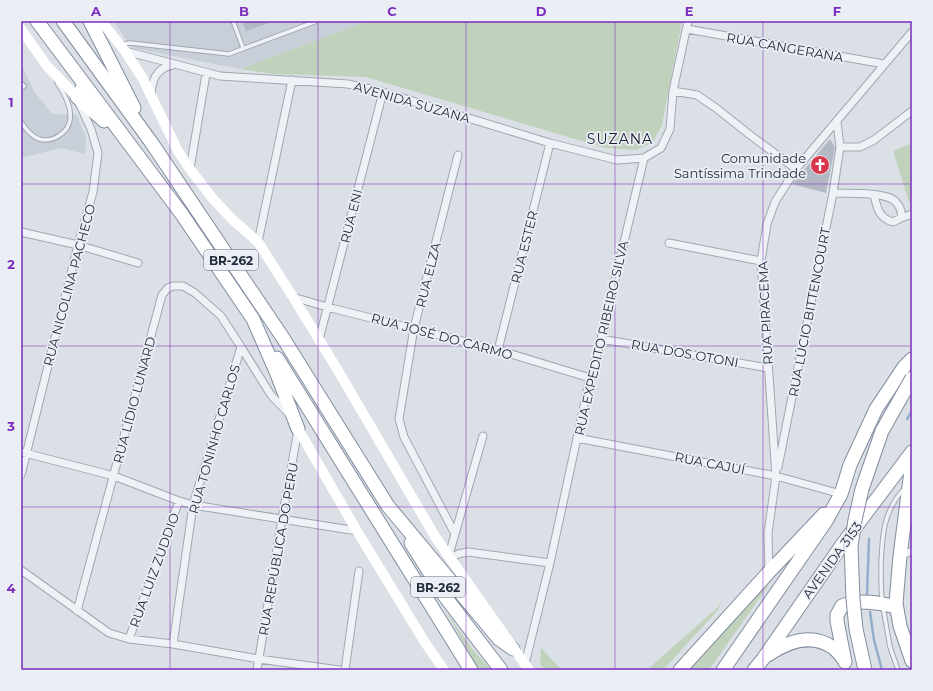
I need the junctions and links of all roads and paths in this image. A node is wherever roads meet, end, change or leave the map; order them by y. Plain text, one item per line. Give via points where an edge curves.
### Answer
1 (37, 21) edge
2 (63, 21) edge
3 (90, 21) edge
4 (101, 21) edge
5 (233, 21) edge
6 (317, 21) edge
7 (688, 21) edge
8 (21, 29) edge
9 (687, 29) junction
10 (912, 32) edge
11 (123, 48) junction
12 (243, 48) junction
13 (884, 64) junction
14 (175, 65) junction
15 (47, 66) junction
16 (206, 74) junction
17 (292, 80) junction
18 (21, 83) edge
19 (84, 85) junction
20 (21, 88) edge
21 (673, 91) junction
22 (383, 92) junction
23 (151, 96) junction
24 (77, 97) junction
25 (912, 111) edge
26 (21, 122) edge
27 (837, 122) junction
28 (151, 142) junction
29 (550, 144) junction
30 (130, 146) junction
31 (840, 147) junction
32 (458, 155) dead end
33 (644, 158) junction
34 (190, 169) junction
35 (796, 169) junction
36 (833, 193) junction
37 (874, 195) junction
38 (912, 214) edge
39 (901, 218) junction
40 (21, 232) edge
41 (258, 242) junction
42 (669, 243) dead end
43 (78, 245) junction
44 (761, 261) junction
45 (138, 263) dead end
46 (293, 297) junction
47 (327, 307) junction
48 (253, 319) junction
49 (414, 328) junction
50 (601, 339) junction
51 (319, 340) junction
52 (239, 350) junction
53 (498, 350) junction
54 (912, 359) edge
55 (768, 368) junction
56 (590, 378) junction
57 (912, 378) edge
58 (297, 425) junction
59 (483, 436) dead end
60 (577, 438) junction
61 (23, 452) edge
62 (912, 452) edge
63 (912, 463) edge
64 (21, 475) edge
65 (114, 476) junction
66 (776, 476) junction
67 (910, 483) junction
68 (839, 498) junction
69 (179, 501) junction
70 (194, 505) junction
71 (388, 506) junction
72 (282, 519) junction
73 (357, 531) junction
74 (455, 534) junction
75 (906, 554) edge
76 (450, 557) junction
77 (550, 563) junction
78 (21, 570) edge
79 (360, 571) dead end
80 (769, 572) junction
81 (880, 603) junction
82 (896, 606) junction
83 (77, 610) junction
84 (129, 639) junction
85 (173, 644) junction
86 (513, 649) junction
87 (259, 659) junction
88 (763, 659) junction
89 (912, 661) edge
90 (847, 666) edge
91 (527, 667) edge
92 (257, 670) edge
93 (339, 670) edge
94 (345, 670) edge
95 (444, 670) edge
96 (471, 670) edge
97 (501, 670) edge
98 (680, 670) edge
99 (723, 670) edge
100 (754, 670) edge
101 (865, 670) edge
102 (898, 670) edge

1 - 19 highway, BR-262
2 - 28 highway, BR-262
3 - 28 highway
4 - 11 main road
5 - 12 lane
6 - 12 lane
7 - 9 street
8 - 15 main road
9 - 13 street, RUA CANGERANA
9 - 21 street
10 - 13 street, RUA PIRACEMA
11 - 12 lane via 130,43 229,54
11 - 14 street, AVENIDA SUZANA
11 - 23 main road
13 - 27 street, RUA PIRACEMA
14 - 16 street, AVENIDA SUZANA
14 - 23 street via 165,67 157,73 152,84
15 - 24 main road
15 - 26 lane via 65,95 70,120 64,132 53,139 40,139 28,133
16 - 17 street, AVENIDA SUZANA
16 - 34 street
17 - 22 street, AVENIDA SUZANA via 348,84
17 - 41 street
18 - 20 lane via 24,86
19 - 24 highway
19 - 30 highway, BR-262
21 - 33 street via 670,129 661,148
21 - 35 street via 697,95
22 - 29 street, AVENIDA SUZANA
22 - 47 street, RUA ENI
23 - 34 main road via 178,151
24 - 30 highway
24 - 43 street, RUA NICOLINA PACHECO via 91,128 98,153 94,192
25 - 31 street via 874,140 860,147
27 - 31 street, RUA LÚCIO BITTENCOURT
27 - 35 street, RUA PIRACEMA
28 - 71 highway, BR-262 via 283,338
29 - 33 street, AVENIDA SUZANA via 617,160
29 - 53 street, RUA ESTER
30 - 48 highway, BR-262 via 181,213
31 - 36 street, RUA LÚCIO BITTENCOURT
32 - 49 street, RUA ELZA
33 - 50 street, RUA EXPEDITO RIBEIRO SILVA
34 - 41 main road via 212,199
35 - 44 street, RUA PIRACEMA via 775,202 767,224
36 - 37 street
36 - 66 street, RUA LÚCIO BITTENCOURT
37 - 39 street via 895,201 902,214
37 - 39 street via 882,217 893,222
38 - 39 street
40 - 43 street
41 - 46 main road
42 - 44 street
43 - 45 street
43 - 61 street, RUA NICOLINA PACHECO
44 - 55 street, RUA PIRACEMA
46 - 47 street, RUA JOSÉ DO CARMO
46 - 51 main road
47 - 49 street, RUA JOSÉ DO CARMO
47 - 51 street, RUA ENI
48 - 58 highway
48 - 96 highway, BR-262
49 - 53 street, RUA JOSÉ DO CARMO
49 - 74 street, RUA ELZA via 399,419 404,437
50 - 55 street, RUA DOS OTONI
50 - 56 street, RUA EXPEDITO RIBEIRO SILVA
51 - 76 main road via 436,538
52 - 58 street, RUA LÍDIO LUNARD
52 - 65 street, RUA LÍDIO LUNARD via 221,316 195,293 183,286 168,288 162,295
52 - 70 street, RUA TONINHO CARLOS
53 - 56 street, RUA JOSÉ DO CARMO
54 - 68 highway, AVENIDA 3153 via 876,409 850,465
55 - 66 street, RUA PIRACEMA
56 - 60 street, RUA EXPEDITO RIBEIRO SILVA
57 - 101 highway, bridge via 882,431 862,489 855,520 851,546 853,599 856,629
58 - 72 street, RUA REPÚBLICA DO PERU
58 - 73 main road, BR-262
59 - 74 street
60 - 66 street, RUA CAJUÍ
60 - 77 street, RUA EXPEDITO RIBEIRO SILVA
61 - 64 street, RUA NICOLINA PACHECO
61 - 65 street
62 - 88 highway, AVENIDA 3153 via 842,545
63 - 67 highway
65 - 69 street
65 - 83 street, RUA LÍDIO LUNARD
66 - 68 street, RUA CAJUÍ
66 - 80 street, RUA PIRACEMA via 768,533
67 - 75 highway
67 - 81 lane via 896,496 886,517 882,541
68 - 80 highway
68 - 99 highway, AVENIDA 3153 via 826,521
69 - 70 street
69 - 84 street, RUA LUIZ ZUDDIO
70 - 72 street
70 - 85 street, RUA TONINHO CARLOS
71 - 86 highway via 499,639
71 - 97 highway, BR-262 via 443,594
72 - 73 street
72 - 87 street, RUA REPÚBLICA DO PERU
73 - 95 main road, BR-262
74 - 76 street
75 - 82 highway
76 - 77 street via 468,552
76 - 86 main road
77 - 91 street, RUA EXPEDITO RIBEIRO SILVA
78 - 83 street, RUA LUIZ ZUDDIO
79 - 94 street
80 - 98 highway
81 - 82 highway
81 - 90 highway via 849,602 842,606 837,621
81 - 102 lane
82 - 89 highway
83 - 84 street, RUA LUIZ ZUDDIO via 109,633
84 - 85 street, RUA LUIZ ZUDDIO
85 - 87 street, RUA LUIZ ZUDDIO
86 - 91 main road
87 - 92 street, RUA REPÚBLICA DO PERU
87 - 93 street, RUA LUIZ ZUDDIO
88 - 90 highway via 781,647 804,640 818,640 834,648
88 - 100 highway, AVENIDA 3153

